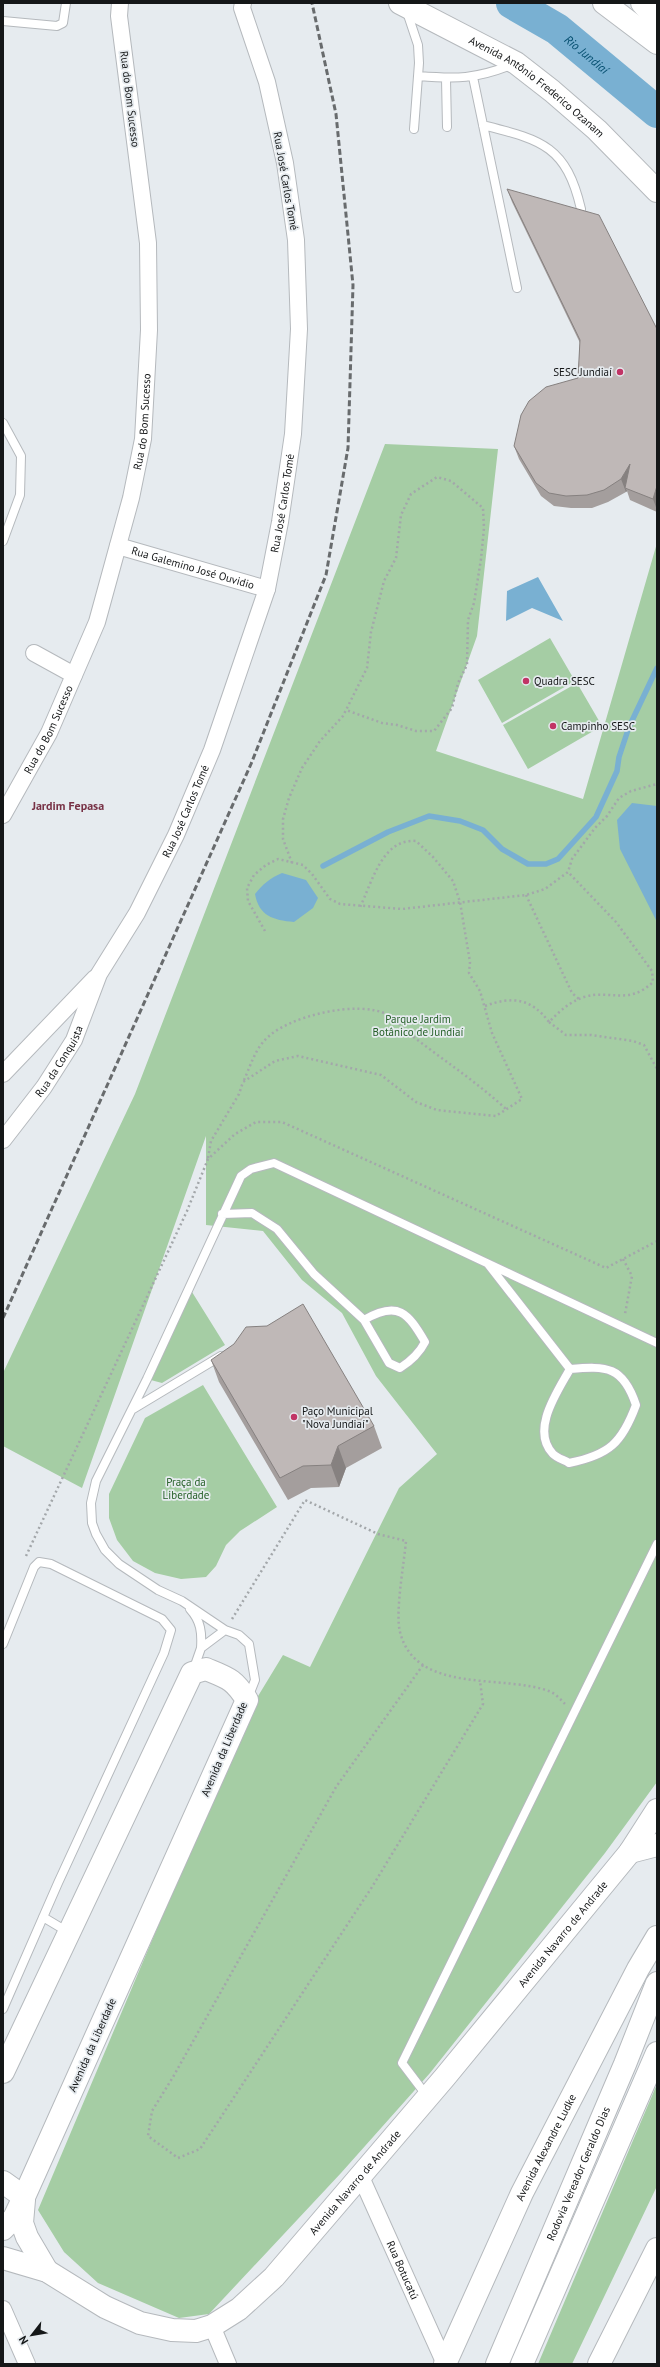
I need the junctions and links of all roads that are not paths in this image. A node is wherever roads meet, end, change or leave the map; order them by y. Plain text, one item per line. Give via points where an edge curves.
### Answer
1 (66, 3) edge
2 (120, 3) edge
3 (604, 3) edge
4 (642, 3) edge
5 (241, 4) edge
6 (403, 4) edge
7 (657, 20) edge
8 (3, 21) edge
9 (657, 43) edge
10 (516, 64) junction
11 (418, 76) junction
12 (473, 77) junction
13 (446, 79) junction
14 (483, 125) junction
15 (447, 127) dead end
16 (414, 129) dead end
17 (657, 191) edge
18 (580, 209) edge
19 (517, 288) dead end
20 (3, 423) edge
21 (3, 542) edge
22 (118, 546) junction
23 (267, 589) junction
24 (34, 653) dead end
25 (74, 675) junction
26 (3, 816) edge
27 (99, 974) junction
28 (3, 1074) edge
29 (3, 1140) edge
30 (222, 1214) junction
31 (486, 1262) junction
32 (364, 1320) junction
33 (657, 1344) edge
34 (232, 1350) edge
35 (570, 1369) junction
36 (132, 1409) junction
37 (657, 1544) edge
38 (182, 1601) junction
39 (226, 1630) junction
40 (3, 1644) edge
41 (201, 1648) junction
42 (192, 1674) junction
43 (247, 1700) junction
44 (657, 1810) edge
45 (657, 1845) edge
46 (630, 1852) junction
47 (43, 1918) junction
48 (71, 1933) junction
49 (657, 1936) edge
50 (657, 1983) edge
51 (3, 2009) edge
52 (657, 2053) edge
53 (3, 2072) edge
54 (428, 2096) junction
55 (361, 2177) junction
56 (3, 2182) edge
57 (24, 2197) junction
58 (3, 2229) edge
59 (657, 2249) edge
60 (3, 2258) edge
61 (48, 2271) junction
62 (3, 2309) edge
63 (212, 2326) junction
64 (27, 2364) edge
65 (228, 2364) edge
66 (445, 2364) edge
67 (497, 2364) edge
68 (522, 2364) edge
69 (599, 2364) edge

1 - 8 lane via 63,23 57,26
2 - 22 street, Rua do Bom Sucesso via 119,16 148,243 150,330 143,440
3 - 9 main road
4 - 7 main road
5 - 23 street, Rua José Carlos Tomé via 267,82 285,163 296,240 300,329 293,434
6 - 10 main road, Avenida Antônio Frederico Ozanam
6 - 11 lane via 418,45
10 - 12 lane
10 - 17 main road, Avenida Antônio Frederico Ozanam via 597,130
11 - 13 lane
11 - 16 lane
12 - 13 lane
12 - 14 lane
13 - 15 lane
14 - 18 lane via 544,144 565,166 576,187
14 - 19 lane
20 - 21 lane via 21,456 20,495
22 - 23 street, Rua Galemino José Ouvidio
22 - 25 street, Rua do Bom Sucesso via 97,622
23 - 27 street, Rua José Carlos Tomé via 212,750 176,835 137,913
24 - 25 street
25 - 26 street, Rua do Bom Sucesso via 49,733
27 - 28 street
27 - 29 street, Rua da Conquista via 74,1040 44,1087
30 - 31 lane via 241,1176 250,1168 274,1163
30 - 32 lane via 252,1213 277,1229 314,1274
30 - 36 lane
31 - 33 lane
31 - 35 lane
32 - 32 lane via 387,1310 400,1312 408,1316 425,1342 411,1361 400,1368 389,1363
34 - 36 lane
35 - 35 lane via 599,1366 620,1375 631,1391 636,1405 627,1429 612,1445 590,1459 569,1463 552,1453 544,1434 548,1410
36 - 38 lane via 96,1481 91,1503 92,1523 105,1550 119,1564 158,1590
37 - 54 lane via 402,2064
38 - 39 lane
38 - 41 lane via 195,1615 203,1631
39 - 41 lane
39 - 43 lane via 239,1634 249,1644 255,1680
40 - 47 lane via 34,1567 39,1562 51,1564 162,1619 171,1630 164,1653
41 - 42 lane
42 - 43 main road, Avenida da Liberdade via 206,1669 226,1677 237,1684
42 - 48 main road
43 - 57 main road, Avenida da Liberdade
44 - 46 main road, Avenida Navarro de Andrade
45 - 46 main road
46 - 54 main road, Avenida Navarro de Andrade
47 - 48 lane
47 - 51 lane
48 - 53 main road
49 - 66 main road, Avenida Alexandre Ludke via 522,2193
50 - 67 main road, Rodovia Vereador Geraldo Dias via 626,2064
52 - 68 main road
54 - 55 main road, Avenida Navarro de Andrade
55 - 63 main road, Avenida Navarro de Andrade via 274,2277 239,2309
55 - 66 street, Rua Botucatú
56 - 57 main road
57 - 58 main road, Avenida da Liberdade via 14,2218
57 - 61 main road via 22,2223 27,2237
59 - 69 main road
60 - 61 main road, Avenida Navarro de Andrade
61 - 63 main road, Avenida Navarro de Andrade via 105,2306 140,2323 188,2331
62 - 64 street
63 - 65 street

